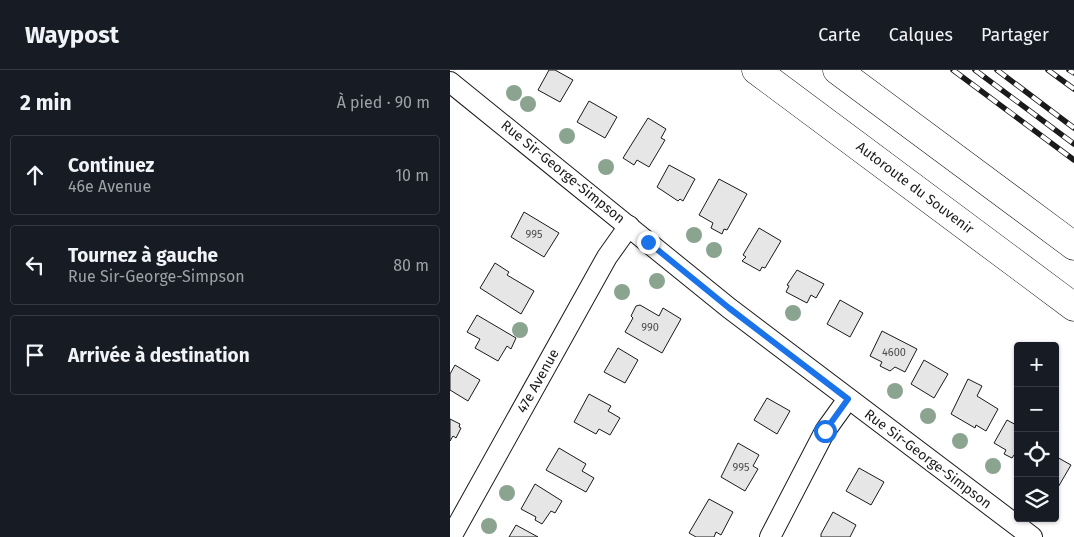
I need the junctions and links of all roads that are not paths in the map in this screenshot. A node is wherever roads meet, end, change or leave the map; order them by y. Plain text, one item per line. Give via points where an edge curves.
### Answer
1 (756, 70) edge
2 (837, 70) edge
3 (450, 82) edge
4 (629, 226) junction
5 (1074, 246) edge
6 (1074, 307) edge
7 (848, 399) junction
8 (451, 537) edge
9 (770, 537) edge
10 (1032, 537) edge

1 - 6 highway, Autoroute du Souvenir
2 - 5 highway
3 - 4 street, Rue Sir-George-Simpson
4 - 7 street, Rue Sir-George-Simpson
4 - 8 street, 47e Avenue via 607,257
7 - 9 street via 825,431
7 - 10 street, Rue Sir-George-Simpson

